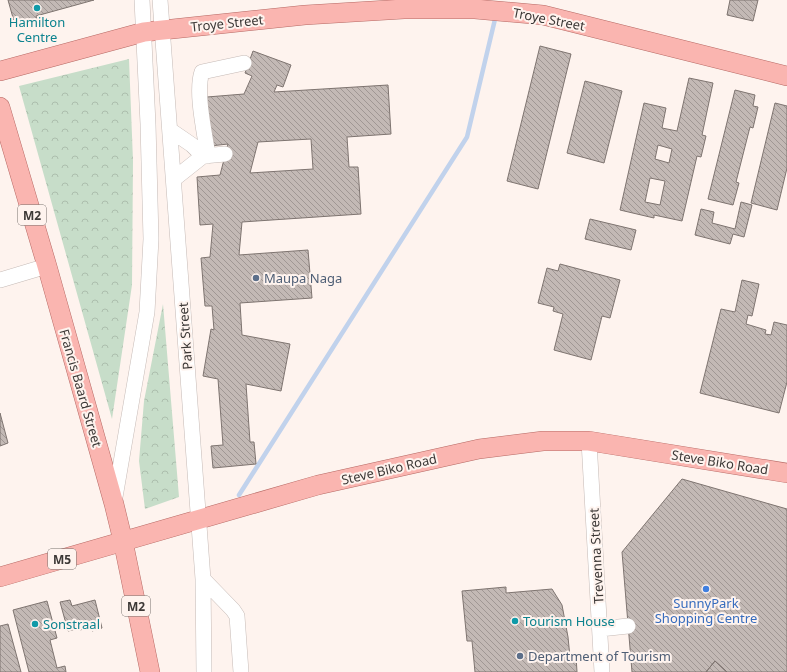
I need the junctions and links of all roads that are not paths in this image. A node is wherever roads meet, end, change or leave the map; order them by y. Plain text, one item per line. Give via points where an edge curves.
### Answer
1 (142, 0) edge
2 (160, 0) edge
3 (163, 30) junction
4 (144, 32) junction
5 (244, 63) dead end
6 (0, 71) edge
7 (787, 76) edge
8 (0, 107) edge
9 (170, 130) junction
10 (224, 154) dead end
11 (205, 156) junction
12 (174, 179) junction
13 (47, 266) junction
14 (0, 280) edge
15 (589, 441) junction
16 (787, 473) edge
17 (114, 504) junction
18 (199, 520) junction
19 (123, 541) junction
20 (0, 577) edge
21 (203, 579) junction
22 (628, 626) dead end
23 (600, 629) junction
24 (150, 672) edge
25 (204, 672) edge
26 (241, 672) edge
27 (602, 672) edge

1 - 4 street
2 - 3 street, Park Street
3 - 4 main road, Troye Street
3 - 7 main road, Troye Street via 305,14 404,9 520,12 551,17
3 - 9 street, Park Street
4 - 6 main road
4 - 17 street via 151,246 147,312
5 - 11 street via 202,72 200,100
8 - 13 main road, Francis Baard Street / M2
9 - 11 street
9 - 12 street, Park Street
10 - 11 street
11 - 12 street
12 - 18 street, Park Street
13 - 14 street
13 - 17 main road, Francis Baard Street / M2
15 - 16 main road, Steve Biko Road / M5
15 - 18 main road, Steve Biko Road / M5 via 543,440 479,449 318,484
15 - 23 street, Trevenna Street
17 - 19 main road, Francis Baard Street / M2
18 - 19 main road, Steve Biko Road / M5
18 - 21 street, Park Street
19 - 20 main road, Steve Biko Road / M5
19 - 24 main road, Francis Baard Street / M2
21 - 25 street, Park Street
21 - 26 street via 237,616
22 - 23 street
23 - 27 street, Trevenna Street

